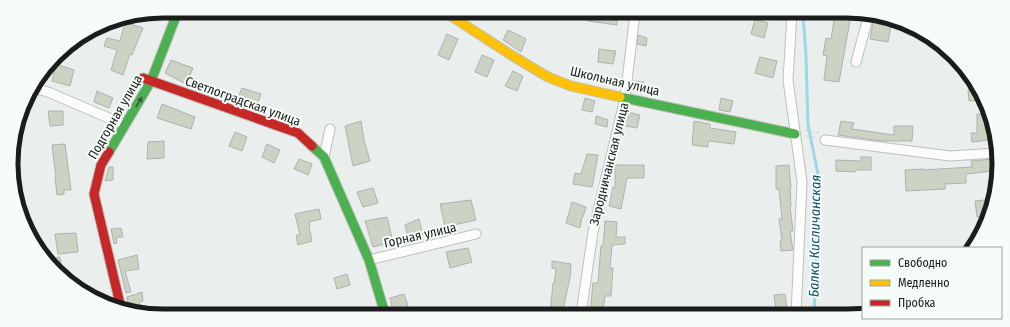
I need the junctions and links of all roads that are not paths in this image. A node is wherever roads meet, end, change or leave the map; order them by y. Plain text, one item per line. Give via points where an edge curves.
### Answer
1 (167, 18) edge
2 (175, 18) edge
3 (454, 18) edge
4 (634, 18) edge
5 (793, 18) edge
6 (868, 20) edge
7 (856, 62) dead end
8 (147, 80) junction
9 (38, 89) edge
10 (625, 98) junction
11 (122, 124) junction
12 (330, 129) dead end
13 (795, 133) junction
14 (827, 141) road end
15 (992, 153) edge
16 (324, 157) junction
17 (476, 234) dead end
18 (364, 249) joint
19 (369, 260) junction
20 (110, 299) edge
21 (120, 302) edge
22 (384, 309) edge
23 (582, 309) edge
24 (796, 309) edge

1 - 8 street, Подгорная улица
2 - 8 street, Подгорная улица
3 - 10 street, Школьная улица via 548,77 571,86
4 - 10 street, Зародничанская улица
5 - 13 street via 788,80
6 - 7 street
8 - 11 street
8 - 16 street, Светлоградская улица via 298,133
9 - 11 street
10 - 13 street, Школьная улица
10 - 23 street, Зародничанская улица via 593,232
11 - 20 street via 96,163 87,191
11 - 21 street, Подгорная улица via 101,165 94,194
12 - 16 street
13 - 24 street via 802,182
14 - 15 street via 950,156
16 - 18 street, Светлоградская улица
17 - 19 street, Горная улица
18 - 19 street, Горная улица
19 - 22 street, Горная улица

